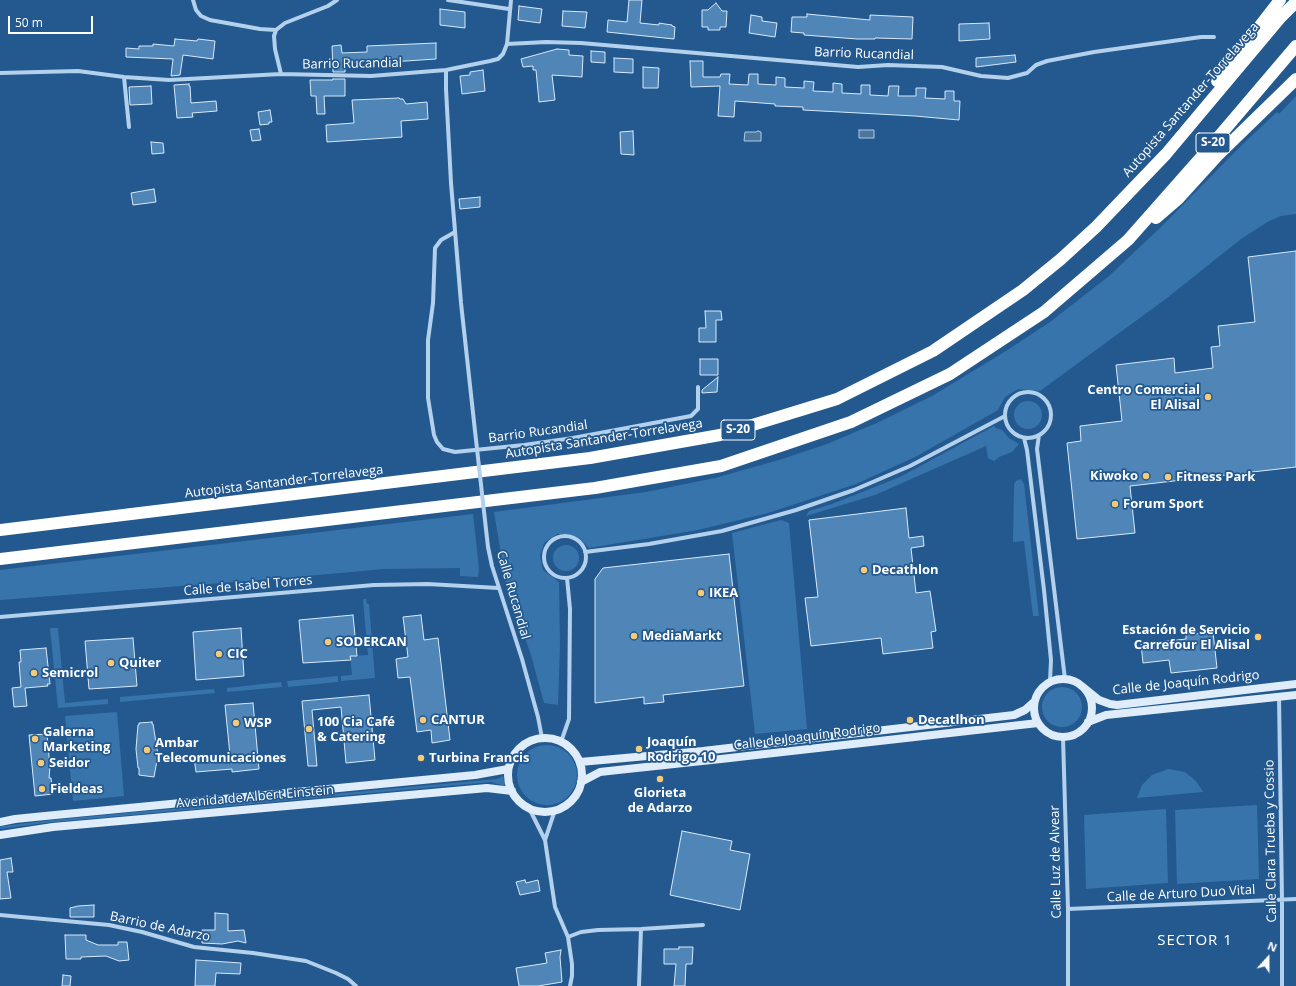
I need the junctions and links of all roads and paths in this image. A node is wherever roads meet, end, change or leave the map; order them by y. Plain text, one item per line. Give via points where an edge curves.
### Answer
1 (193, 0) edge
2 (337, 0) edge
3 (448, 0) edge
4 (511, 0) edge
5 (1280, 0) edge
6 (1296, 2) edge
7 (509, 9) junction
8 (276, 30) junction
9 (1214, 37) dead end
10 (508, 44) junction
11 (1296, 46) edge
12 (446, 70) junction
13 (0, 73) edge
14 (281, 74) junction
15 (124, 77) junction
16 (1296, 79) edge
17 (129, 127) dead end
18 (1096, 227) junction
19 (455, 232) junction
20 (1128, 240) junction
21 (698, 388) dead end
22 (1005, 416) junction
23 (475, 431) joint
24 (1039, 435) junction
25 (1024, 438) junction
26 (0, 530) edge
27 (586, 552) junction
28 (0, 559) edge
29 (567, 578) junction
30 (498, 588) junction
31 (0, 617) edge
32 (1065, 679) junction
33 (1050, 681) junction
34 (1296, 684) edge
35 (1083, 687) junction
36 (1296, 695) edge
37 (1278, 697) junction
38 (1034, 702) junction
39 (1088, 722) junction
40 (1038, 723) junction
41 (1063, 737) junction
42 (542, 738) junction
43 (561, 742) junction
44 (580, 762) junction
45 (508, 769) junction
46 (581, 782) junction
47 (512, 791) junction
48 (529, 808) junction
49 (555, 810) junction
50 (0, 822) edge
51 (0, 835) edge
52 (545, 840) junction
53 (1296, 899) edge
54 (1282, 900) junction
55 (1068, 909) junction
56 (0, 915) edge
57 (703, 925) dead end
58 (641, 929) junction
59 (568, 937) junction
60 (356, 986) edge
61 (570, 986) edge
62 (639, 986) edge
63 (1068, 986) edge
64 (1282, 986) edge

1 - 8 street via 201,16 210,20 248,28
2 - 8 street via 285,23
3 - 7 street
4 - 7 street
5 - 18 highway via 1187,119
6 - 18 highway, Autopista Santander-Torrelavega / S-20 via 1166,154
7 - 10 street
8 - 14 street via 275,49
9 - 10 street, Barrio Rucandial via 1094,52 1047,61 1036,65 1028,73 1008,78 981,76 942,67 858,67 580,43
10 - 12 street, Barrio Rucandial via 498,59
11 - 20 highway, S-20
12 - 14 street, Barrio Rucandial via 371,76
12 - 19 street, Barrio Rucandial
13 - 15 street, Barrio Rucandial via 78,71
14 - 15 street, Barrio Rucandial via 169,80
15 - 17 street
16 - 20 highway via 1178,198
18 - 26 highway, Autopista Santander-Torrelavega / S-20 via 1023,290 933,351 837,399 720,435 583,459
19 - 21 street, Barrio Rucandial via 441,240 435,248 433,304 428,340 428,398 434,435 444,449 455,452 531,444 691,416 698,409
19 - 23 street, Barrio Rucandial
20 - 28 highway, S-20 via 1044,312 950,374 851,422 721,466 595,488
22 - 24 street via 1008,405 1016,396 1028,393 1039,396 1047,404 1050,416 1047,427
22 - 25 street via 1010,429
22 - 27 street via 910,466 854,490 796,510 722,531
23 - 30 street, Calle Rucandial, bridge via 488,547
24 - 25 street
24 - 32 street via 1037,449
25 - 33 street via 1046,603 1052,660
27 - 29 street via 586,560 580,572
27 - 29 street via 580,543 570,537 559,537 550,543 544,559 548,569 556,576
29 - 43 street via 570,609 569,719
30 - 31 street, Calle de Isabel Torres via 428,584 374,585
30 - 42 street, Calle Rucandial via 522,659
32 - 33 main road
32 - 35 main road
33 - 38 main road via 1038,692
34 - 35 main road, Calle de Joaquín Rodrigo via 1118,704 1099,700
35 - 39 main road via 1091,700 1092,709
36 - 37 main road, Calle de Joaquín Rodrigo
37 - 39 main road, Calle de Joaquín Rodrigo via 1106,715
37 - 54 street, Calle Clara Trueba y Cossio
38 - 40 main road
38 - 44 main road, Calle de Joaquín Rodrigo via 1014,715 703,751
39 - 41 main road via 1082,730
40 - 41 main road via 1049,733
40 - 46 main road, Calle de Joaquín Rodrigo via 600,772
41 - 55 street, Calle Luz de Alvear
42 - 43 main road
42 - 45 main road via 520,748
43 - 44 main road via 572,750
44 - 46 main road
45 - 47 main road
45 - 50 main road, Avenida de Albert Einstein via 475,775
46 - 49 main road via 571,801
47 - 48 main road via 518,800
47 - 51 main road, Avenida de Albert Einstein via 476,789 53,827
48 - 49 main road via 544,812
48 - 52 street
49 - 52 street
52 - 59 street via 555,907
53 - 54 street, Calle de Arturo Duo Vital
54 - 55 street, Calle de Arturo Duo Vital
54 - 64 street, Calle Clara Trueba y Cossio
55 - 63 street, Calle Luz de Alvear
56 - 60 street, Barrio de Adarzo via 109,925 194,947 306,961 348,979
57 - 58 street
58 - 59 street via 598,930
58 - 62 street
59 - 61 street via 572,964

